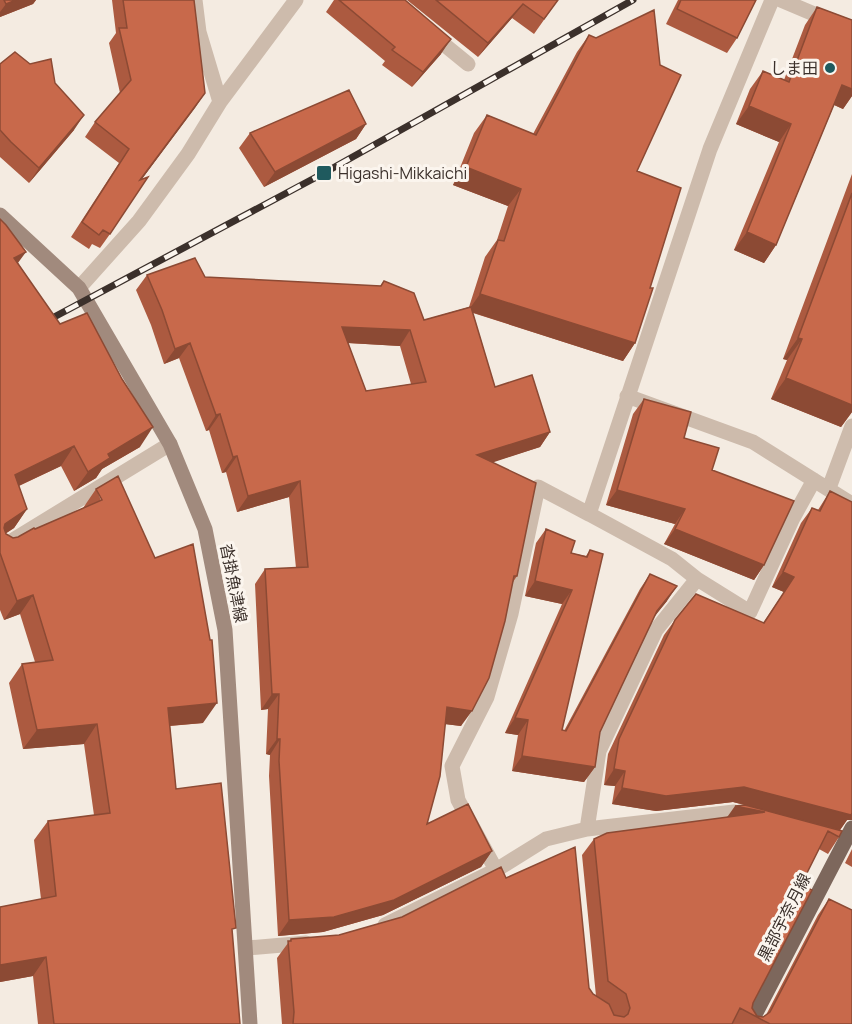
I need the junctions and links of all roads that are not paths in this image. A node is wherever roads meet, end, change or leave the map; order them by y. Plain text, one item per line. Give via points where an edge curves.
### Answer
1 (195, 0) edge
2 (296, 0) edge
3 (772, 0) edge
4 (781, 0) edge
5 (417, 21) edge
6 (852, 30) edge
7 (468, 64) dead end
8 (220, 102) junction
9 (0, 215) edge
10 (79, 288) junction
11 (627, 396) junction
12 (852, 426) edge
13 (170, 444) junction
14 (814, 480) junction
15 (829, 488) junction
16 (852, 504) edge
17 (589, 514) junction
18 (0, 548) edge
19 (697, 579) junction
20 (767, 821) edge
21 (587, 829) junction
22 (843, 835) edge
23 (496, 870) junction
24 (366, 930) edge
25 (325, 942) edge
26 (247, 948) junction
27 (250, 1024) edge
28 (750, 1024) edge

1 - 8 street via 199,32
2 - 8 street
3 - 11 street via 710,149
4 - 6 street
5 - 7 street
8 - 10 street via 140,221
9 - 10 main road, 沓掛魚津線
10 - 13 main road, 沓掛魚津線
11 - 14 street via 753,442
11 - 17 street
12 - 15 street
13 - 18 street
13 - 26 main road, 沓掛魚津線 via 206,529 225,630
14 - 15 street
14 - 19 street via 750,612
15 - 16 street
17 - 19 street via 672,559
17 - 23 street via 538,487 512,614 487,697 452,766 458,801
19 - 21 street via 656,630 599,752
20 - 21 street via 734,812
21 - 23 street via 570,839 546,839
22 - 28 main road, 黒部宇奈月線
23 - 24 street via 387,924
25 - 26 street
26 - 27 main road, 沓掛魚津線

